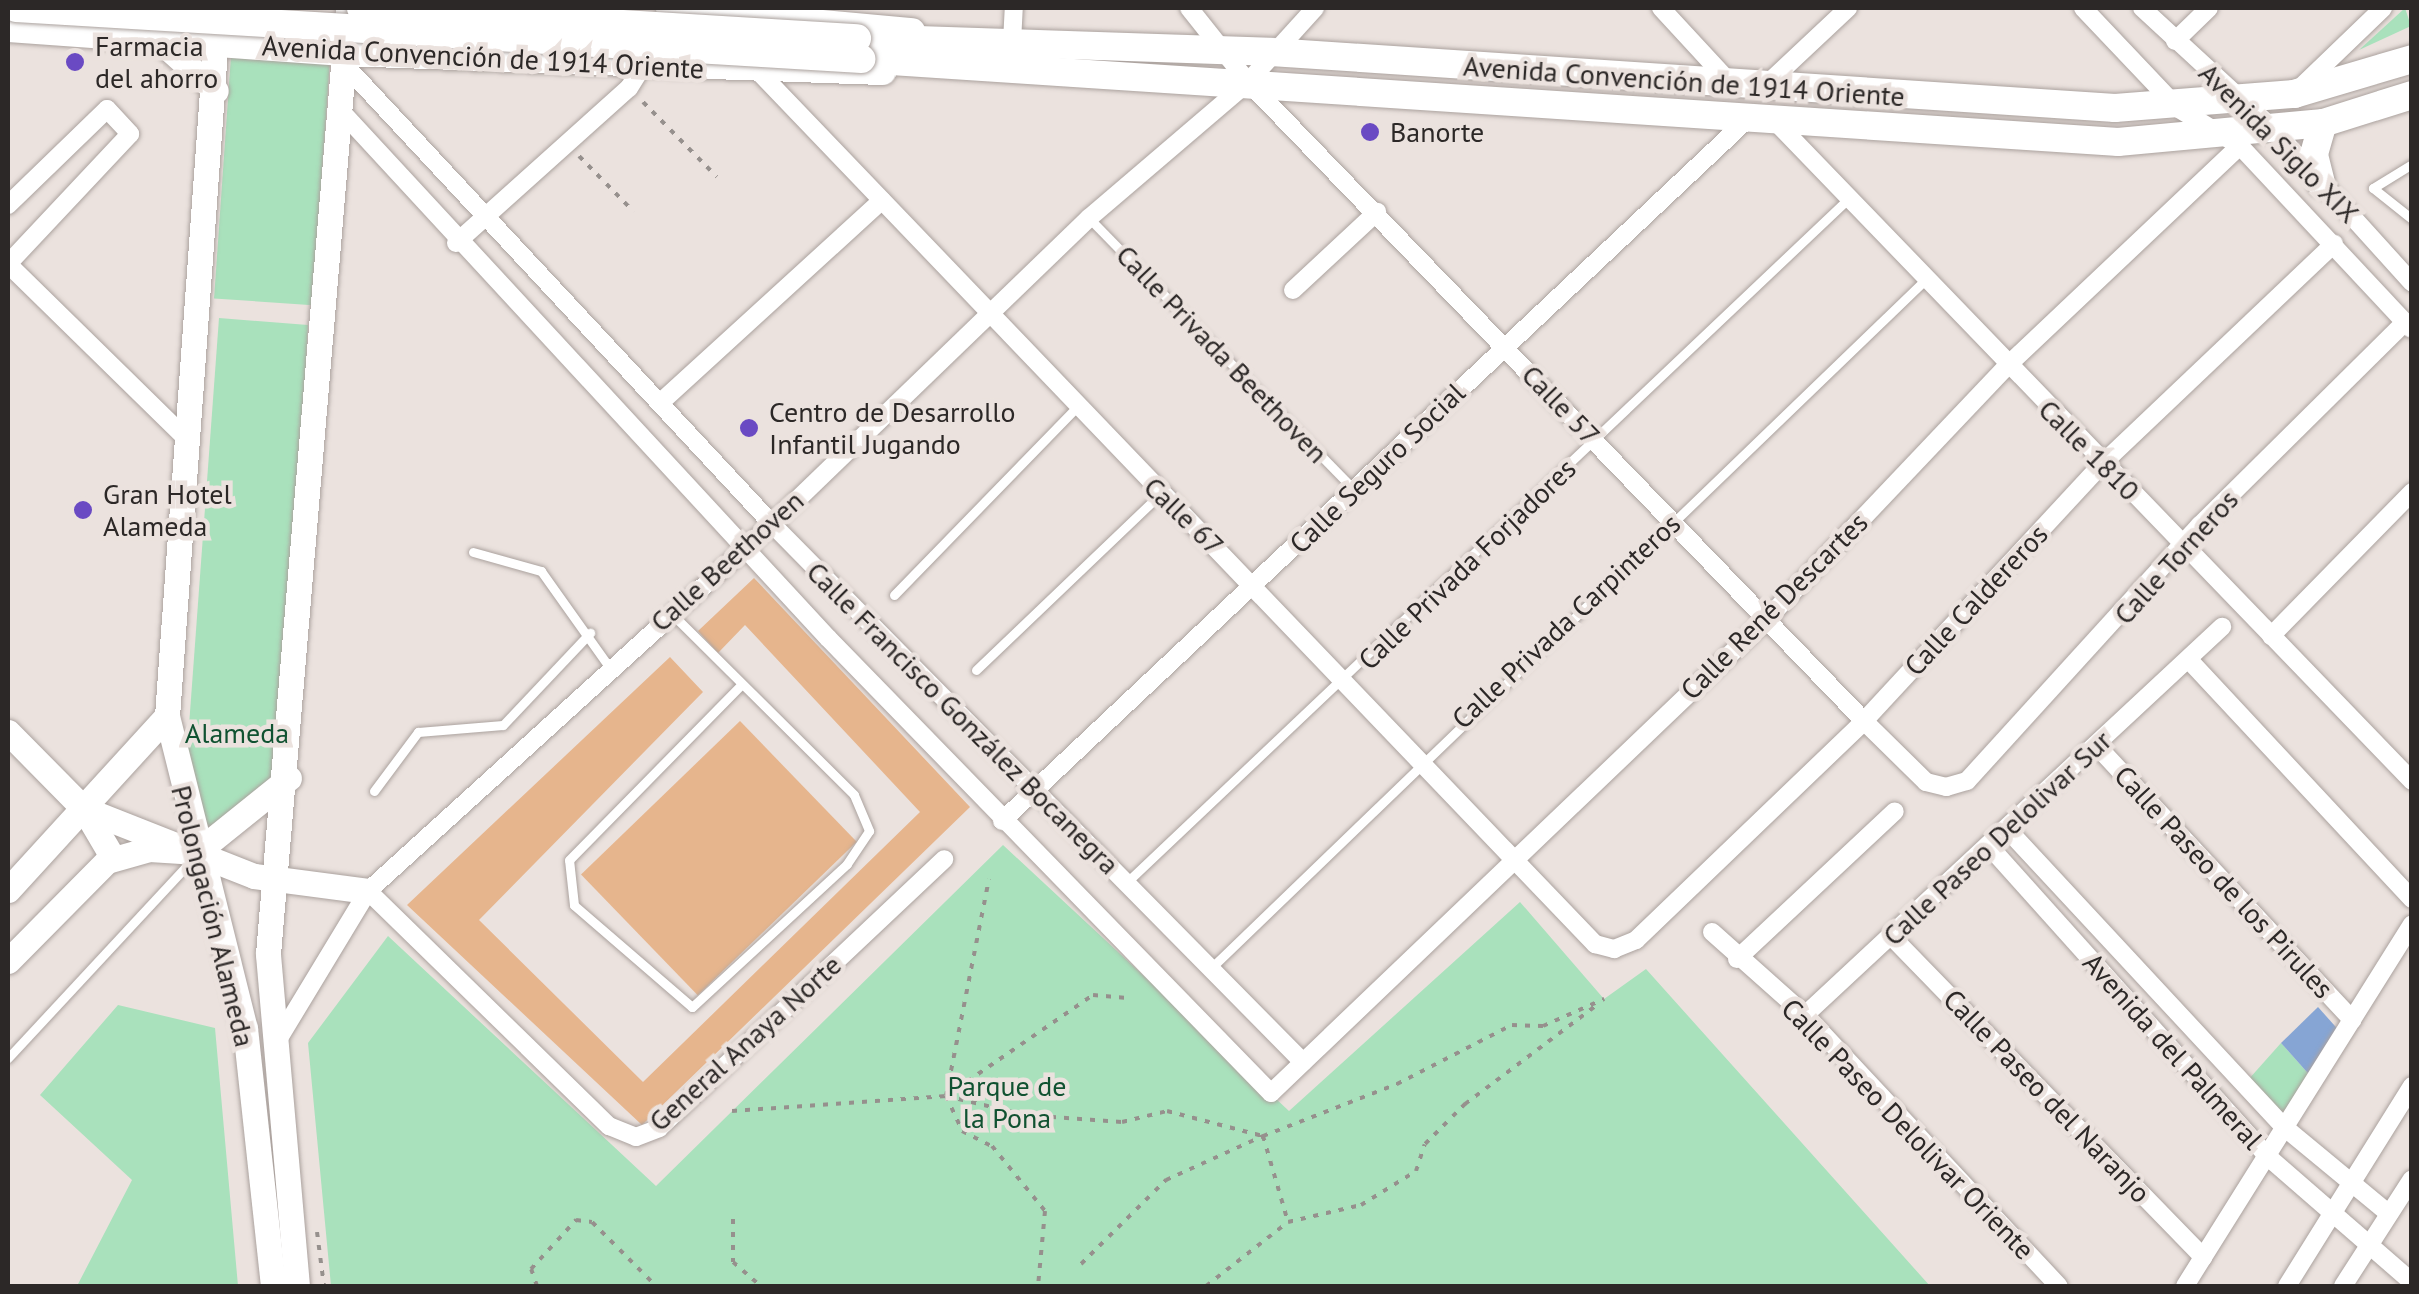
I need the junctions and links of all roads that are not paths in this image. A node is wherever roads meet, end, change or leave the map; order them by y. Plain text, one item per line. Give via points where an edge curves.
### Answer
1 (16, 8) edge
2 (129, 8) edge
3 (218, 8) edge
4 (348, 8) edge
5 (362, 8) edge
6 (442, 8) edge
7 (668, 8) edge
8 (1014, 8) edge
9 (1189, 8) edge
10 (1315, 8) edge
11 (1661, 8) edge
12 (1848, 8) edge
13 (2082, 8) edge
14 (2142, 8) edge
15 (2209, 8) edge
16 (2383, 8) edge
17 (8, 29) edge
18 (952, 36) junction
19 (117, 37) junction
20 (159, 40) junction
21 (2174, 41) junction
22 (1012, 42) junction
23 (218, 44) junction
24 (859, 49) junction
25 (1232, 52) junction
26 (1271, 52) junction
27 (442, 56) junction
28 (343, 58) junction
29 (2412, 60) edge
30 (645, 62) junction
31 (958, 72) junction
32 (760, 73) junction
33 (1248, 82) junction
34 (1733, 85) junction
35 (1764, 87) junction
36 (216, 91) junction
37 (2294, 94) junction
38 (2412, 95) edge
39 (2240, 99) junction
40 (2178, 109) junction
41 (340, 111) junction
42 (1762, 116) junction
43 (2323, 123) junction
44 (2273, 129) junction
45 (2230, 140) junction
46 (2412, 164) edge
47 (2321, 182) junction
48 (882, 200) junction
49 (1848, 200) junction
50 (8, 205) edge
51 (1377, 212) junction
52 (484, 215) junction
53 (1089, 218) junction
54 (2412, 219) edge
55 (456, 243) junction
56 (2334, 244) junction
57 (8, 264) edge
58 (1926, 278) junction
59 (2412, 282) edge
60 (1293, 290) dead end
61 (990, 316) junction
62 (2408, 326) edge
63 (1504, 346) junction
64 (2007, 366) junction
65 (661, 402) junction
66 (1078, 407) junction
67 (188, 440) junction
68 (1596, 442) junction
69 (2102, 464) junction
70 (1354, 490) junction
71 (2412, 492) edge
72 (1159, 494) junction
73 (1672, 520) junction
74 (772, 524) junction
75 (743, 545) junction
76 (2187, 548) junction
77 (473, 552) dead end
78 (1256, 585) junction
79 (894, 595) dead end
80 (668, 610) junction
81 (1767, 619) junction
82 (2222, 627) dead end
83 (590, 633) junction
84 (2270, 636) junction
85 (2189, 660) junction
86 (610, 668) junction
87 (976, 670) dead end
88 (1346, 679) junction
89 (739, 687) junction
90 (167, 716) junction
91 (1864, 720) junction
92 (8, 732) edge
93 (2096, 745) junction
94 (1422, 758) junction
95 (289, 778) junction
96 (2411, 780) edge
97 (1946, 787) joint
98 (374, 790) dead end
99 (1034, 790) junction
100 (84, 809) junction
101 (1895, 812) dead end
102 (1002, 821) junction
103 (2008, 829) junction
104 (1989, 846) junction
105 (197, 852) junction
106 (1512, 855) junction
107 (113, 858) junction
108 (944, 859) dead end
109 (279, 883) junction
110 (1126, 883) junction
111 (8, 890) edge
112 (368, 891) junction
113 (2412, 899) edge
114 (2412, 924) edge
115 (1712, 932) dead end
116 (1891, 936) junction
117 (1614, 949) joint
118 (1737, 958) junction
119 (8, 960) edge
120 (1210, 969) junction
121 (1805, 1016) junction
122 (2352, 1020) junction
123 (8, 1058) edge
124 (1302, 1062) junction
125 (276, 1066) junction
126 (2412, 1086) edge
127 (1271, 1092) joint
128 (276, 1125) junction
129 (2284, 1128) junction
130 (2267, 1156) junction
131 (2412, 1179) edge
132 (2351, 1183) junction
133 (2334, 1210) junction
134 (2389, 1214) junction
135 (2371, 1242) junction
136 (2203, 1257) junction
137 (2412, 1282) edge
138 (273, 1286) edge
139 (296, 1286) edge
140 (2058, 1286) edge
141 (2185, 1286) edge
142 (2287, 1286) edge
143 (2343, 1286) edge

1 - 24 main road, Avenida Convención de 1914 Oriente, bridge
2 - 19 main road
3 - 23 main road, Prolongación Alameda
4 - 28 main road, Prolongación Alameda
5 - 24 main road, Avenida Convención de 1914 Oriente, bridge
6 - 27 main road
7 - 18 main road, Avenida Convención de 1914 Oriente
8 - 22 street
9 - 25 street, Calle 57
10 - 26 street, Calle Beethoven
11 - 34 street
12 - 35 street
13 - 40 street, Avenida Siglo XIX
14 - 21 street, Avenida Siglo XIX
15 - 21 street
16 - 37 street
17 - 19 main road, Avenida Convención de 1914 Oriente
18 - 22 main road, Avenida Convención de 1914 Oriente
18 - 24 main road, Avenida Convención de 1914 Oriente
19 - 20 main road, Avenida Convención de 1914 Oriente
20 - 23 main road, Avenida Convención de 1914 Oriente
20 - 36 main road
21 - 39 street, Avenida Siglo XIX
22 - 25 main road, Avenida Convención de 1914 Oriente
23 - 28 main road, Avenida Convención de 1914 Oriente
23 - 36 main road, Prolongación Alameda
24 - 31 main road, Avenida Convención de 1914 Oriente
25 - 26 main road, Avenida Convención de 1914 Oriente
25 - 33 street, Calle 57
26 - 33 street, Calle Beethoven
26 - 34 main road, Avenida Convención de 1914 Oriente
27 - 28 main road, Avenida Convención de 1914 Oriente
27 - 30 main road, Avenida Convención de 1914 Oriente
28 - 41 main road, Prolongación Alameda
28 - 52 street, Calle Francisco González Bocanegra
29 - 37 main road, Avenida Convención de 1914 Oriente
30 - 32 main road, Avenida Convención de 1914 Oriente
30 - 52 street via 630,88
31 - 32 main road, Avenida Convención de 1914 Oriente
31 - 33 main road, Avenida Convención de 1914 Oriente
32 - 48 street, Calle 67
33 - 42 main road, Avenida Convención de 1914 Oriente
33 - 51 street, Calle 57
33 - 53 street, Calle Beethoven
34 - 35 main road, Avenida Convención de 1914 Oriente
35 - 40 main road, Avenida Convención de 1914 Oriente
36 - 67 main road, Prolongación Alameda
37 - 39 main road, Avenida Convención de 1914 Oriente
38 - 43 main road, Avenida Convención de 1914 Oriente
39 - 40 main road, Avenida Convención de 1914 Oriente
39 - 44 street, Avenida Siglo XIX
40 - 45 street, Avenida Siglo XIX
41 - 55 street, Calle Francisco González Bocanegra
41 - 95 main road, Prolongación Alameda
42 - 45 main road, Avenida Convención de 1914 Oriente via 2118,142
42 - 49 street, Calle 1810
42 - 63 street, Calle Seguro Social
43 - 44 main road, Avenida Convención de 1914 Oriente
43 - 47 main road via 2314,154
44 - 45 main road, Avenida Convención de 1914 Oriente
44 - 47 street, Avenida Siglo XIX
45 - 56 street, Avenida Siglo XIX
45 - 64 street, Calle René Descartes
46 - 54 lane via 2373,188
47 - 59 street, Avenida Siglo XIX
48 - 61 street, Calle 67
48 - 65 street
49 - 58 street, Calle 1810
49 - 68 lane, Calle Privada Forjadores
50 - 57 street via 106,108 130,134
51 - 60 street
51 - 63 street, Calle 57
52 - 55 street
52 - 65 street, Calle Francisco González Bocanegra
53 - 61 street, Calle Beethoven
53 - 70 lane, Calle Privada Beethoven
55 - 75 street, Calle Francisco González Bocanegra
56 - 62 street, Avenida Siglo XIX
56 - 69 street, Calle Caldereros
57 - 67 street
58 - 64 street, Calle 1810
58 - 73 lane, Calle Privada Carpinteros
61 - 66 street, Calle 67
61 - 74 street, Calle Beethoven
62 - 76 street, Calle Torneros
63 - 68 street, Calle 57
63 - 70 street, Calle Seguro Social
64 - 69 street, Calle 1810
64 - 81 street, Calle René Descartes
65 - 74 street, Calle Francisco González Bocanegra
66 - 72 street, Calle 67
66 - 79 lane
67 - 90 main road, Prolongación Alameda
68 - 73 street, Calle 57
68 - 88 lane, Calle Privada Forjadores
69 - 76 street, Calle 1810
69 - 91 street, Calle Caldereros
70 - 78 street, Calle Seguro Social
71 - 84 street
72 - 78 street, Calle 67
72 - 87 lane
73 - 81 street, Calle 57
73 - 94 lane, Calle Privada Carpinteros
74 - 75 street, Calle Beethoven
74 - 99 street, Calle Francisco González Bocanegra
75 - 80 street, Calle Beethoven
75 - 102 street, Calle Francisco González Bocanegra
76 - 84 street, Calle 1810
76 - 97 street, Calle Torneros via 1967,781
77 - 83 lane via 542,570
78 - 88 street, Calle 67
78 - 99 street, Calle Seguro Social
80 - 86 street, Calle Beethoven
80 - 89 lane
81 - 91 street, Calle 57
81 - 106 street, Calle René Descartes
82 - 85 street, Calle Paseo Delolivar Sur
83 - 86 lane
83 - 98 lane via 503,725 427,727
84 - 96 street, Calle 1810
85 - 93 street, Calle Paseo Delolivar Sur
85 - 113 street
86 - 112 street, Calle Beethoven
88 - 94 street, Calle 67
88 - 110 lane, Calle Privada Forjadores
89 - 89 lane via 854,796 869,831 847,864 692,1007 574,905 569,860
90 - 100 main road
90 - 105 main road, Prolongación Alameda
91 - 97 street, Calle 57 via 1926,782
91 - 117 street, Calle Caldereros via 1636,940
92 - 100 main road
93 - 103 street, Calle Paseo Delolivar Sur
93 - 122 street, Calle Paseo de los Pirules
94 - 106 street, Calle 67
94 - 120 lane, Calle Privada Carpinteros
95 - 105 main road
95 - 109 main road, Prolongación Alameda
99 - 102 street, Calle Seguro Social
99 - 110 street, Calle Francisco González Bocanegra
100 - 105 main road
100 - 107 main road
100 - 111 main road
101 - 118 street
102 - 127 street, Calle Francisco González Bocanegra
103 - 104 street, Calle Paseo Delolivar Sur
103 - 129 street, Avenida del Palmeral
104 - 116 street, Calle Paseo Delolivar Sur
104 - 130 street, Avenida del Palmeral
105 - 107 main road
105 - 109 main road
105 - 123 lane
105 - 128 main road via 221,880 233,918
105 - 138 main road, Prolongación Alameda via 245,1028
106 - 117 street, Calle 67 via 1595,944
106 - 124 street, Calle René Descartes
107 - 119 main road
108 - 112 street, General Anaya Norte via 659,1128 636,1138 609,1126
109 - 112 main road
109 - 125 main road, Prolongación Alameda via 268,954
110 - 120 street, Calle Francisco González Bocanegra
112 - 125 street, Calle Beethoven via 286,1016
114 - 122 street
115 - 118 street, Calle Paseo Delolivar Oriente
116 - 121 street, Calle Paseo Delolivar Sur
116 - 136 street, Calle Paseo del Naranjo
118 - 121 street, Calle Paseo Delolivar Oriente
120 - 124 street, Calle Francisco González Bocanegra
121 - 140 street, Calle Paseo Delolivar Oriente
122 - 129 street
124 - 127 street, Calle René Descartes
125 - 128 main road, Prolongación Alameda
126 - 132 street
128 - 139 main road, Prolongación Alameda
129 - 130 street
129 - 132 street, Avenida del Palmeral
130 - 133 street, Avenida del Palmeral
130 - 136 street
131 - 134 street
132 - 133 street
132 - 134 street, Avenida del Palmeral
133 - 135 street, Avenida del Palmeral
133 - 142 street
134 - 135 street
135 - 137 street, Avenida del Palmeral
135 - 143 street
136 - 141 street

